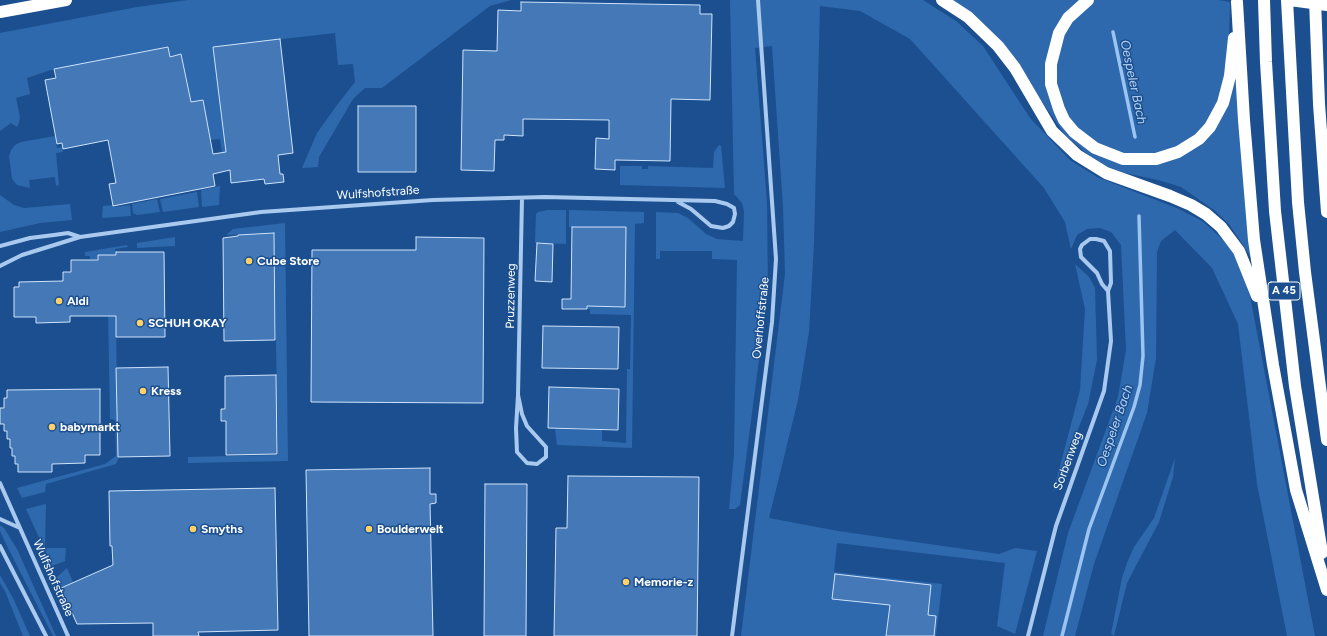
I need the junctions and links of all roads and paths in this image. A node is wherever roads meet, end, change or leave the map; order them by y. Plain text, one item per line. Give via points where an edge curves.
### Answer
1 (66, 0) edge
2 (758, 0) edge
3 (942, 0) edge
4 (1088, 0) edge
5 (1264, 0) edge
6 (1289, 0) edge
7 (1315, 0) edge
8 (1237, 1) edge
9 (1327, 5) edge
10 (0, 12) edge
11 (1319, 104) junction
12 (1327, 145) edge
13 (522, 198) junction
14 (678, 202) junction
15 (1327, 212) edge
16 (80, 237) junction
17 (0, 246) edge
18 (0, 266) edge
19 (1108, 291) junction
20 (1270, 346) junction
21 (518, 396) junction
22 (1327, 440) edge
23 (0, 483) edge
24 (0, 519) edge
25 (20, 529) junction
26 (0, 546) edge
27 (1327, 579) edge
28 (1327, 590) edge
29 (46, 636) edge
30 (68, 636) edge
31 (732, 636) edge
32 (1028, 636) edge

1 - 10 highway
2 - 31 street, Overhoffstraße via 776,259 772,322
3 - 20 highway via 968,17 998,46 1052,131 1077,155 1106,173 1191,205 1221,227 1239,251 1246,267 1263,316
4 - 8 highway via 1068,18 1055,43 1050,74 1054,97 1064,120 1083,140 1107,154 1136,160 1156,159 1178,152 1199,139 1210,127 1223,102 1230,76
5 - 27 highway, A 45 via 1275,211 1284,295 1298,408
6 - 9 highway
6 - 22 highway, A 45 via 1301,225
7 - 11 highway
8 - 20 highway via 1254,240
11 - 12 highway
11 - 15 highway
13 - 14 street, Wulfshofstraße via 649,199
13 - 16 street, Wulfshofstraße via 433,200 261,212
13 - 21 street, Pruzzenweg
14 - 14 street, Wulfshofstraße via 711,226 724,228 733,222 734,208 727,204
16 - 17 street, Wulfshofstraße via 68,233 30,238
16 - 18 street, Wulfshofstraße via 22,255
19 - 19 street, Sorbenweg via 1111,283 1110,251 1104,241 1096,238 1082,245 1081,257 1097,273
19 - 32 street, Sorbenweg via 1111,341 1104,391 1056,526
20 - 28 highway via 1296,490
21 - 21 street, Pruzzenweg via 517,452 527,463 536,464 546,457 546,446 527,426
23 - 25 street, Wulfshofstraße
24 - 25 street, Wulfshofstraße
25 - 30 street, Wulfshofstraße
26 - 29 street

